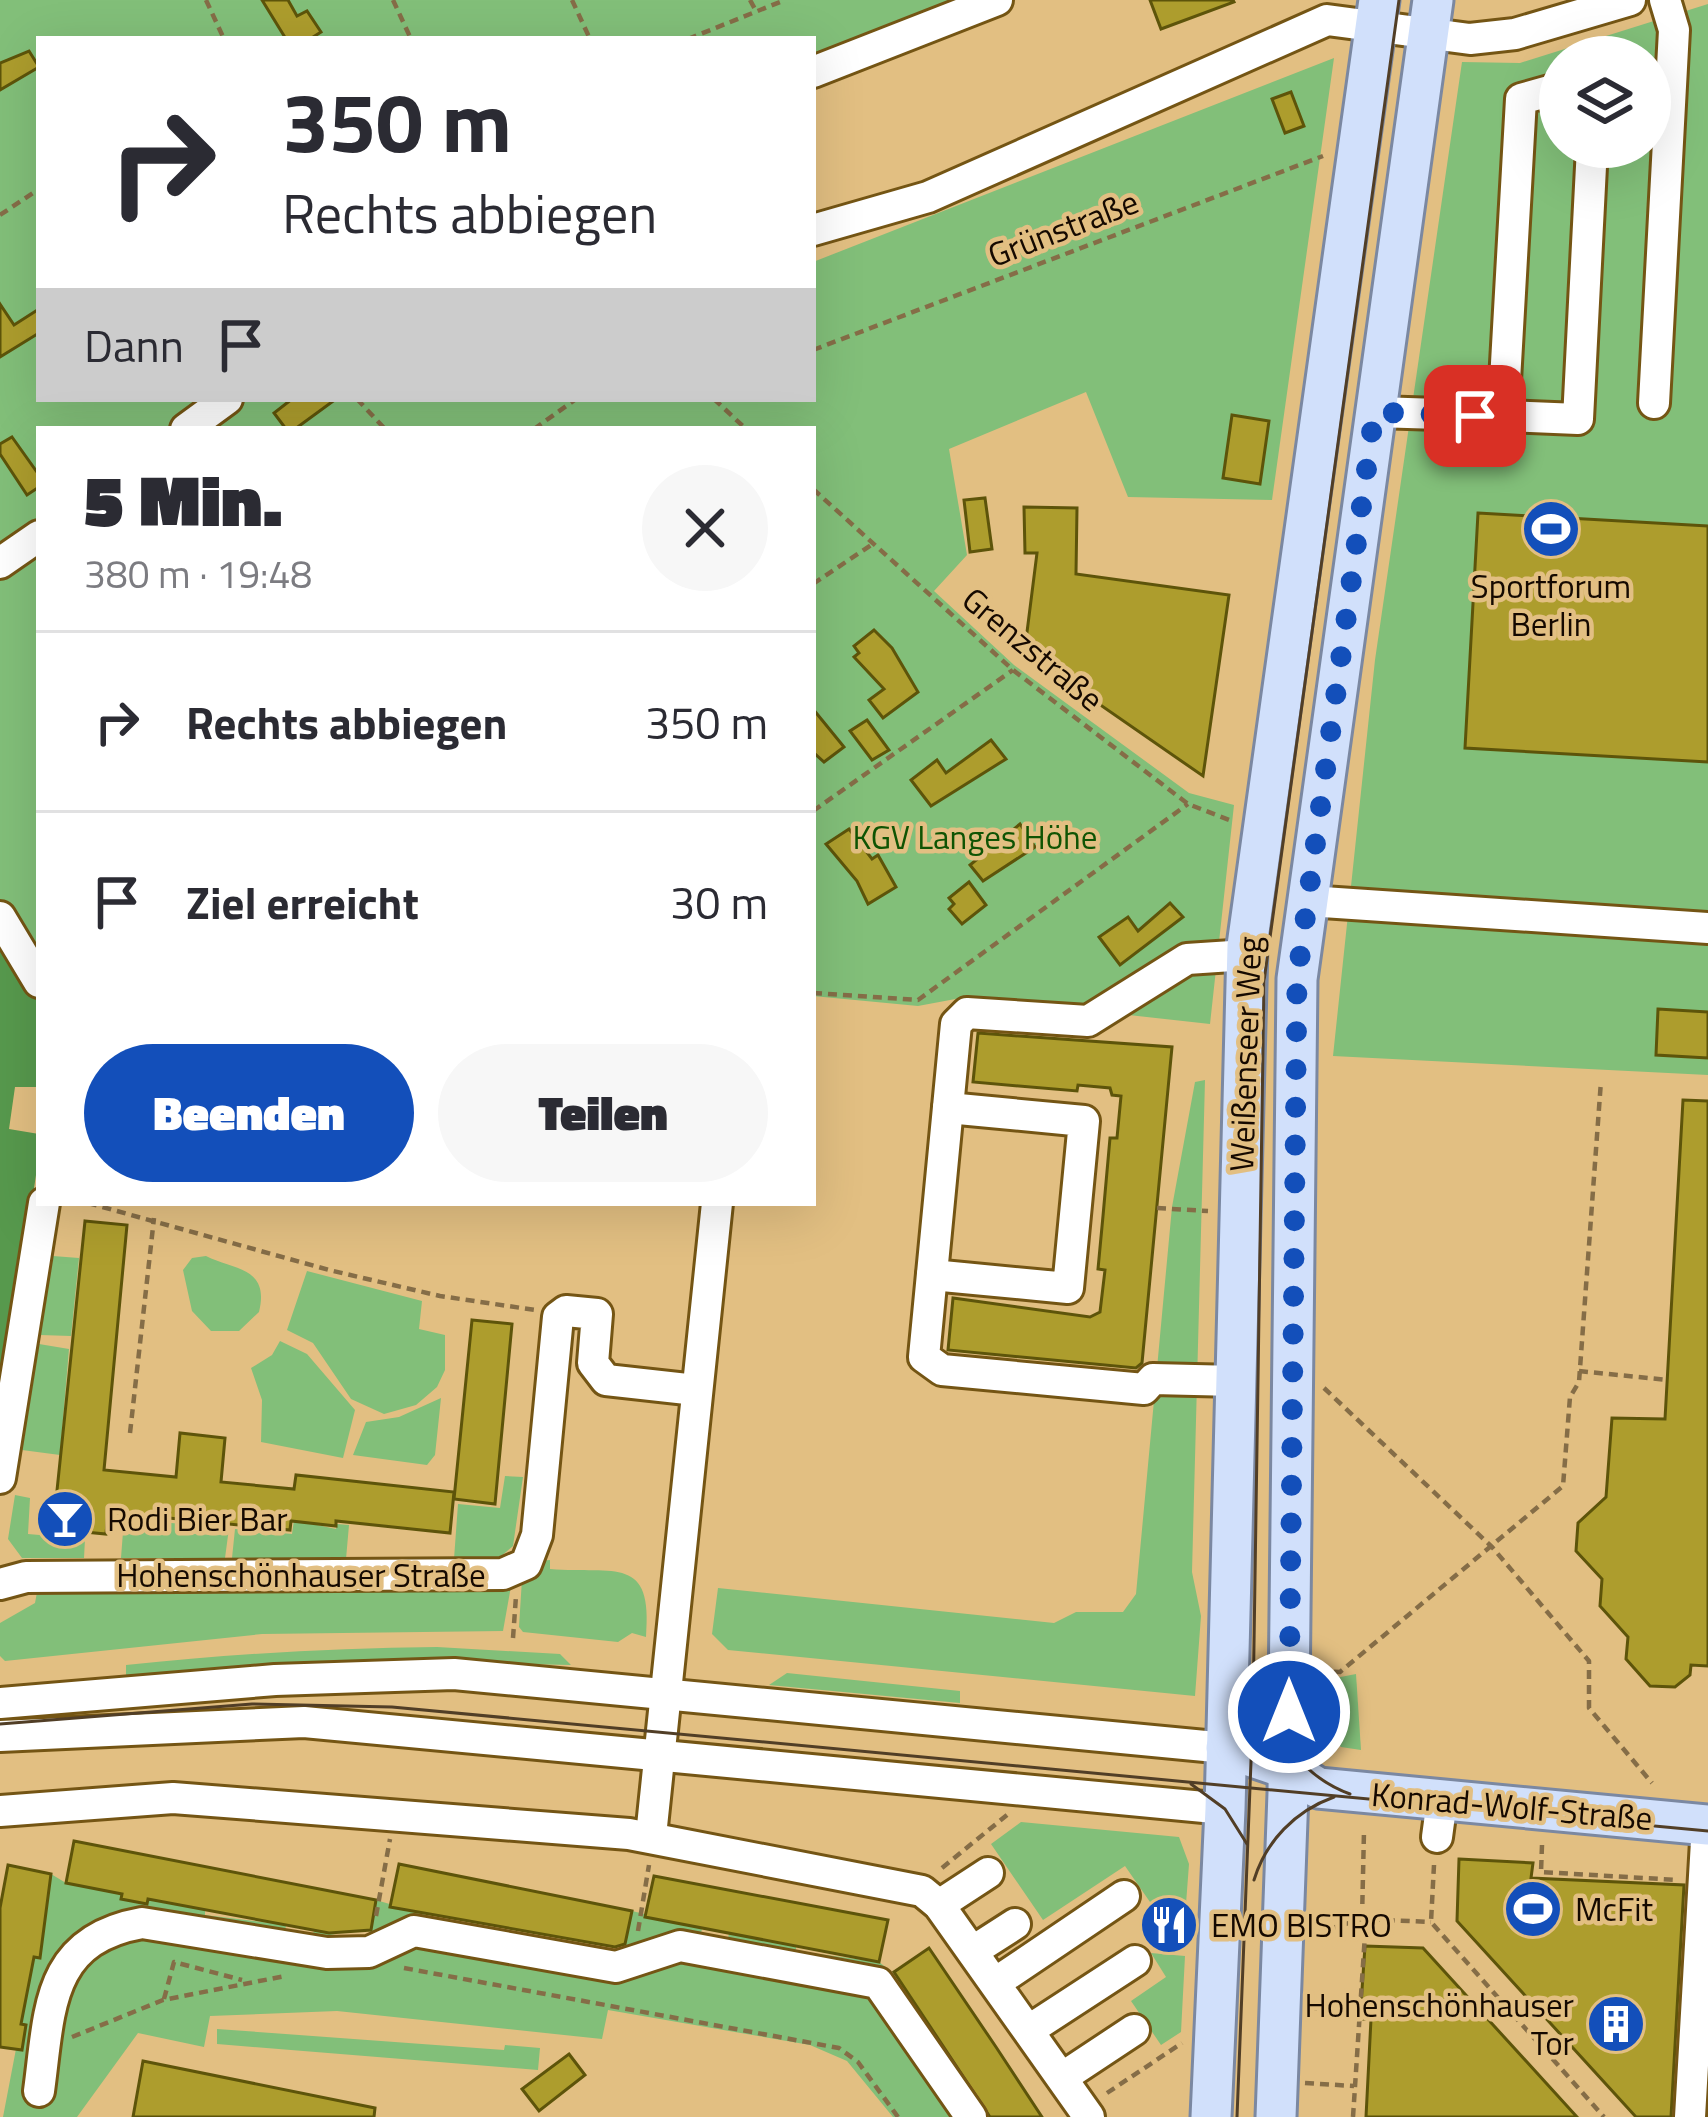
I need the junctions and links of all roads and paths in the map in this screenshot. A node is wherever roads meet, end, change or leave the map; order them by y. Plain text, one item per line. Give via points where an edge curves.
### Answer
1 (206, 0) edge
2 (393, 0) edge
3 (572, 0) edge
4 (750, 0) edge
5 (785, 0) edge
6 (997, 0) edge
7 (1630, 0) edge
8 (1665, 0) edge
9 (756, 11) junction
10 (1377, 13) edge
11 (1431, 17) edge
12 (223, 36) edge
13 (410, 36) edge
14 (589, 36) edge
15 (695, 36) edge
16 (1662, 36) edge
17 (816, 71) edge
18 (1539, 94) edge
19 (1332, 157) dead end
20 (1591, 168) edge
21 (1659, 168) edge
22 (36, 191) edge
23 (0, 215) edge
24 (816, 229) edge
25 (816, 349) edge
26 (223, 402) edge
27 (361, 402) edge
28 (572, 402) edge
29 (718, 402) edge
30 (1654, 403) dead end
31 (1503, 416) junction
32 (1374, 420) junction
33 (1317, 422) junction
34 (190, 426) edge
35 (382, 426) edge
36 (538, 426) edge
37 (743, 426) edge
38 (816, 492) edge
39 (36, 538) edge
40 (874, 543) junction
41 (0, 563) edge
42 (816, 582) edge
43 (1013, 670) junction
44 (1188, 803) junction
45 (816, 809) edge
46 (1237, 823) dead end
47 (1252, 897) junction
48 (1308, 901) junction
49 (0, 917) edge
50 (1708, 928) edge
51 (1246, 955) junction
52 (36, 977) edge
53 (816, 993) edge
54 (1601, 1081) dead end
55 (948, 1108) junction
56 (44, 1206) edge
57 (102, 1206) edge
58 (717, 1206) edge
59 (1157, 1208) dead end
60 (1208, 1211) dead end
61 (154, 1217) junction
62 (932, 1275) junction
63 (558, 1318) junction
64 (1579, 1371) junction
65 (1667, 1380) dead end
66 (1236, 1381) junction
67 (1320, 1384) dead end
68 (696, 1390) junction
69 (130, 1433) dead end
70 (0, 1478) edge
71 (1492, 1547) junction
72 (515, 1568) junction
73 (0, 1584) edge
74 (513, 1638) dead end
75 (1317, 1671) dead end
76 (664, 1692) junction
77 (0, 1703) edge
78 (0, 1736) edge
79 (1226, 1748) junction
80 (658, 1757) junction
81 (1652, 1784) dead end
82 (1298, 1786) junction
83 (1225, 1809) junction
84 (0, 1811) edge
85 (1009, 1813) dead end
86 (1439, 1818) junction
87 (1707, 1824) edge
88 (1364, 1831) dead end
89 (391, 1835) dead end
90 (651, 1836) junction
91 (1543, 1845) dead end
92 (988, 1873) dead end
93 (648, 1874) dead end
94 (1703, 1882) junction
95 (934, 1892) junction
96 (1124, 1896) dead end
97 (378, 1906) dead end
98 (642, 1912) dead end
99 (1364, 1919) junction
100 (1431, 1922) junction
101 (1015, 1924) dead end
102 (1307, 1935) dead end
103 (973, 1951) junction
104 (1135, 1961) dead end
105 (385, 1969) dead end
106 (303, 1975) dead end
107 (248, 1981) junction
108 (994, 1983) junction
109 (164, 2000) junction
110 (1303, 2007) dead end
111 (1360, 2012) junction
112 (1029, 2030) junction
113 (1134, 2030) dead end
114 (1186, 2040) dead end
115 (1063, 2077) junction
116 (1300, 2082) dead end
117 (1355, 2086) junction
118 (39, 2091) joint
119 (1092, 2110) edge
120 (898, 2117) edge
121 (971, 2117) edge
122 (1211, 2117) edge
123 (1276, 2117) edge
124 (1353, 2117) edge
125 (1604, 2117) edge
126 (1690, 2117) edge

1 - 12 path
2 - 13 path
3 - 14 path
4 - 9 path
5 - 9 path
6 - 17 street
7 - 11 street via 1470,39
8 - 16 street
9 - 15 path
10 - 11 street
10 - 24 street via 1327,20 949,188
10 - 33 main road, Weißenseer Weg
11 - 32 main road, Weißenseer Weg
18 - 31 street via 1521,99
19 - 25 path, Grünstraße via 1319,155
20 - 31 street via 1578,418
21 - 30 street
22 - 23 path
26 - 34 street
27 - 35 path
28 - 36 path
29 - 37 path
31 - 32 street
32 - 33 main road
32 - 48 main road, Weißenseer Weg
33 - 47 main road, Weißenseer Weg
38 - 40 path, Grenzstraße
39 - 41 street
40 - 42 path
40 - 43 path, Grenzstraße
43 - 44 path, Grenzstraße
43 - 45 path
44 - 46 path, Grenzstraße
44 - 53 path via 918,1000
47 - 48 main road
47 - 51 main road, Weißenseer Weg
48 - 50 street
48 - 82 main road, Weißenseer Weg via 1294,1066
49 - 52 street
51 - 55 street via 1187,959 1088,1021 967,1013 956,1024
51 - 66 main road, Weißenseer Weg
54 - 64 path
55 - 62 street
55 - 62 street via 1084,1121 1068,1288
56 - 70 street
57 - 61 path
58 - 68 street
59 - 60 path
61 - 63 path via 329,1270
61 - 69 path
62 - 66 street via 924,1357 942,1370 1144,1389 1153,1378
63 - 68 street via 566,1311 597,1314 592,1363 607,1380
63 - 72 street, Hohenschönhauser Straße via 537,1535 526,1564
64 - 65 path
64 - 71 path via 1563,1486
66 - 79 main road, Weißenseer Weg
67 - 71 path
68 - 76 street
71 - 75 path via 1340,1672
71 - 81 path via 1589,1661 1589,1708
72 - 73 street, Hohenschönhauser Straße via 26,1577
72 - 74 path
76 - 77 street via 454,1674
76 - 79 street
76 - 80 street
78 - 80 street via 304,1722
79 - 82 main road
79 - 83 main road, Weißenseer Weg
80 - 83 street
80 - 90 street
82 - 83 main road
82 - 86 main road, Konrad-Wolf-Straße
82 - 123 main road, Weißenseer Weg
83 - 122 main road, Weißenseer Weg
84 - 90 street via 173,1798
85 - 95 path
86 - 87 main road, Konrad-Wolf-Straße
86 - 100 path
87 - 94 street, Konrad-Wolf-Straße
88 - 99 path
89 - 97 path
90 - 95 street
91 - 94 path via 1541,1872
92 - 95 street
93 - 98 path
94 - 126 street, Konrad-Wolf-Straße
95 - 103 street
96 - 108 street
99 - 100 path
99 - 102 path
99 - 111 path
100 - 125 path
101 - 103 street
103 - 108 street
104 - 112 street
105 - 120 path via 812,2039 858,2062
106 - 107 path
107 - 109 path
107 - 109 path via 174,1962
108 - 112 street
109 - 118 path via 73,2036
110 - 111 path
111 - 117 path
112 - 115 street
113 - 115 street
114 - 119 path
115 - 119 street
116 - 117 path
117 - 124 path
118 - 121 street via 59,1972 80,1947 142,1922 327,1953 369,1952 414,1931 616,1966 680,1946 878,1983

